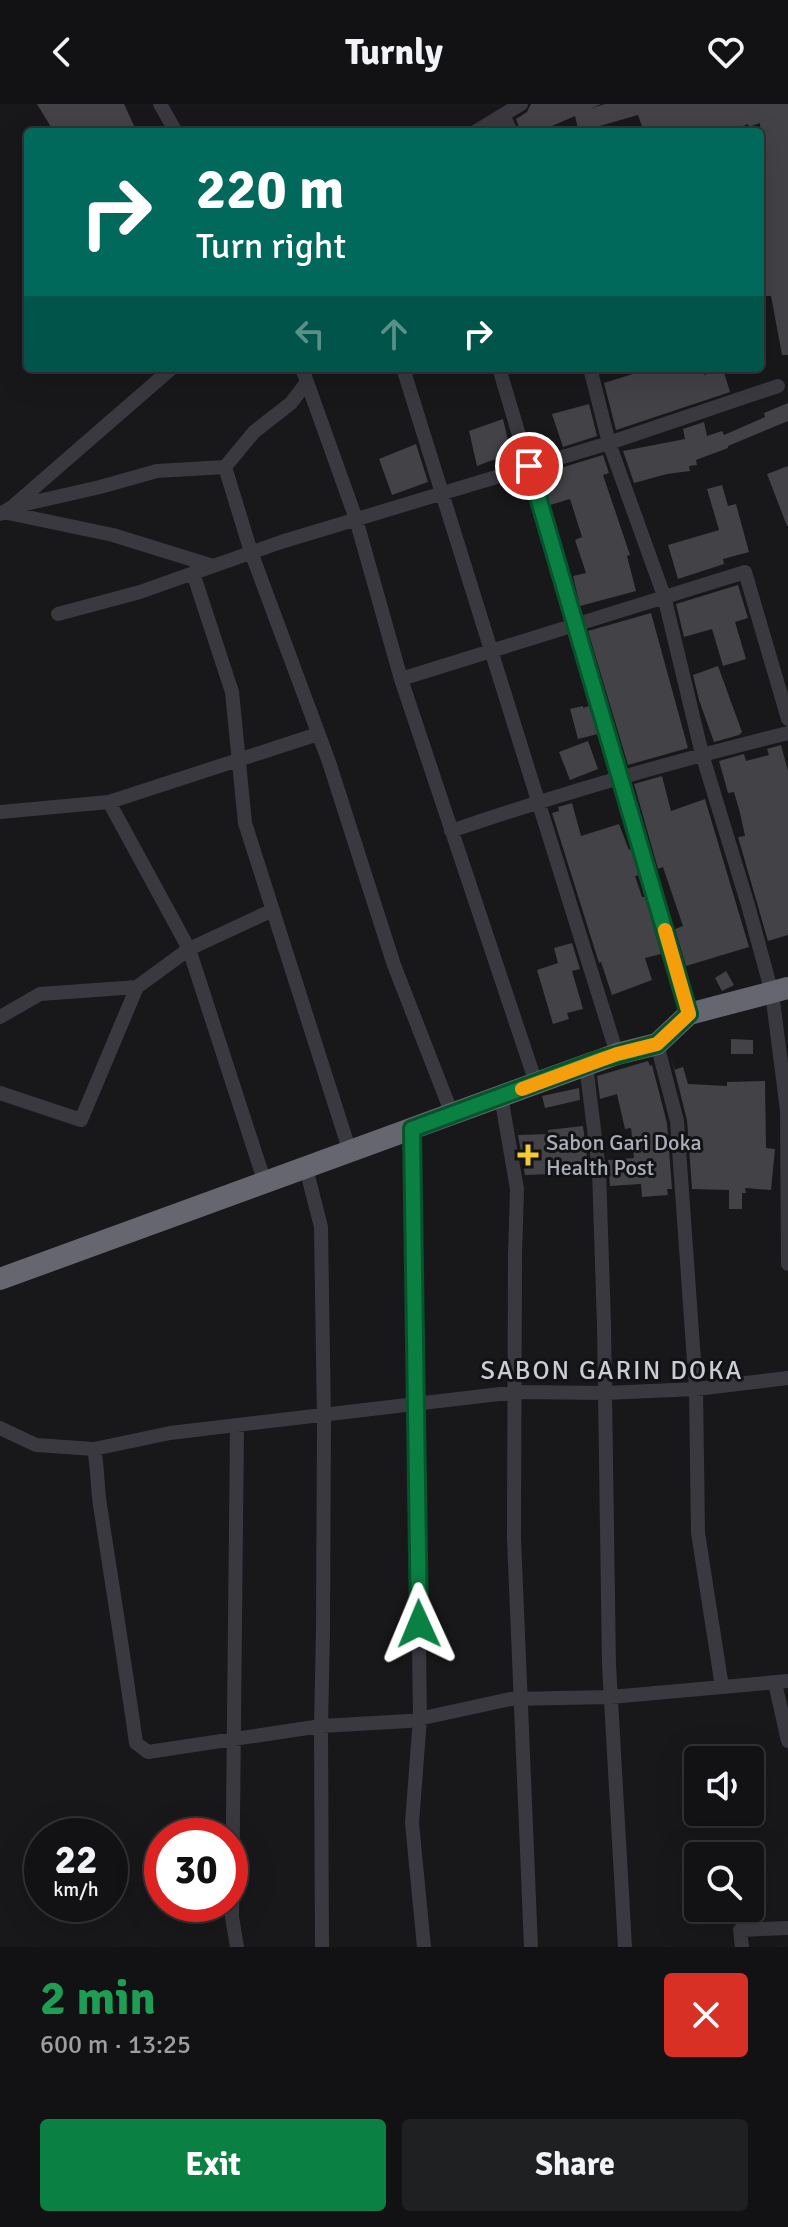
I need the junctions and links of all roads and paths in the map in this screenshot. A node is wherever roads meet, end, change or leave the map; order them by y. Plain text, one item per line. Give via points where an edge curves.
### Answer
1 (160, 104) edge
2 (521, 104) edge
3 (503, 115) junction
4 (174, 128) edge
5 (482, 128) edge
6 (509, 128) edge
7 (167, 372) edge
8 (404, 372) edge
9 (500, 372) edge
10 (591, 372) edge
11 (305, 375) edge
12 (778, 386) dead end
13 (609, 443) junction
14 (529, 466) junction
15 (225, 467) junction
16 (443, 492) junction
17 (5, 511) edge
18 (356, 519) junction
19 (251, 552) junction
20 (213, 566) junction
21 (193, 573) junction
22 (664, 596) junction
23 (58, 614) dead end
24 (576, 624) junction
25 (493, 650) junction
26 (401, 679) junction
27 (788, 719) edge
28 (788, 733) edge
29 (318, 734) junction
30 (702, 754) junction
31 (239, 761) junction
32 (621, 777) junction
33 (538, 801) junction
34 (109, 802) junction
35 (0, 812) edge
36 (451, 831) junction
37 (273, 910) junction
38 (189, 949) junction
39 (137, 987) junction
40 (780, 990) edge
41 (689, 1014) junction
42 (0, 1017) edge
43 (657, 1044) junction
44 (617, 1054) junction
45 (586, 1065) junction
46 (536, 1083) junction
47 (0, 1093) edge
48 (501, 1096) junction
49 (452, 1114) junction
50 (412, 1129) junction
51 (350, 1152) junction
52 (306, 1168) junction
53 (265, 1183) junction
54 (788, 1264) edge
55 (0, 1279) edge
56 (788, 1378) edge
57 (696, 1389) junction
58 (516, 1392) junction
59 (606, 1393) junction
60 (416, 1404) junction
61 (324, 1415) junction
62 (237, 1425) junction
63 (0, 1428) edge
64 (94, 1449) junction
65 (781, 1682) edge
66 (722, 1687) junction
67 (611, 1697) junction
68 (521, 1699) junction
69 (420, 1718) junction
70 (321, 1726) junction
71 (234, 1740) junction
72 (788, 1741) edge
73 (788, 1928) edge
74 (237, 1947) edge
75 (322, 1947) edge
76 (424, 1947) edge
77 (531, 1947) edge
78 (625, 1947) edge
79 (742, 1947) edge

1 - 4 street
2 - 3 street
3 - 5 street
3 - 6 street
7 - 17 street
8 - 16 street
9 - 14 street
10 - 13 street
11 - 15 street via 291,403 254,432
11 - 18 street
12 - 13 street
13 - 14 street
13 - 22 street
14 - 16 street
14 - 24 street
15 - 17 street via 157,471
15 - 19 street
16 - 18 street
16 - 25 street
17 - 20 street via 113,535
18 - 19 street
18 - 26 street
19 - 20 street
19 - 29 street
20 - 21 street
21 - 23 street
21 - 31 street via 232,692
22 - 24 street
22 - 27 street via 745,572
22 - 30 street
24 - 25 street
24 - 32 street
25 - 26 street
25 - 33 street
26 - 36 street
28 - 30 street
29 - 31 street
29 - 49 street via 394,965
30 - 32 street
30 - 40 street
31 - 34 street
31 - 37 street via 245,823
32 - 33 street
32 - 41 street
33 - 36 street
33 - 44 street
34 - 35 street
34 - 38 street
36 - 46 street
37 - 38 street
37 - 51 street
38 - 39 street
38 - 53 street
39 - 42 street via 40,994
39 - 47 street via 81,1120
40 - 41 highway
40 - 54 street
41 - 43 highway
43 - 44 highway
43 - 57 street via 677,1121
44 - 45 highway
45 - 46 highway
45 - 59 street via 599,1170
46 - 48 highway
48 - 49 highway
48 - 58 street via 517,1189
49 - 50 highway
50 - 51 highway
50 - 60 street
51 - 52 highway
52 - 53 highway
52 - 61 street via 321,1227
53 - 55 highway
56 - 57 street
57 - 59 street
57 - 66 street via 698,1533
58 - 59 street
58 - 60 street
58 - 68 street via 514,1538
59 - 67 street
60 - 61 street
60 - 69 street
61 - 62 street
61 - 70 street
62 - 64 street
62 - 71 street
63 - 64 street via 36,1445
64 - 71 street via 136,1743 148,1752
65 - 66 street
65 - 72 street
66 - 67 street
67 - 68 street
67 - 78 street
68 - 69 street
68 - 77 street
69 - 70 street
69 - 76 street via 412,1823
70 - 71 street
70 - 75 street
71 - 74 street via 232,1917
73 - 79 street via 740,1930

